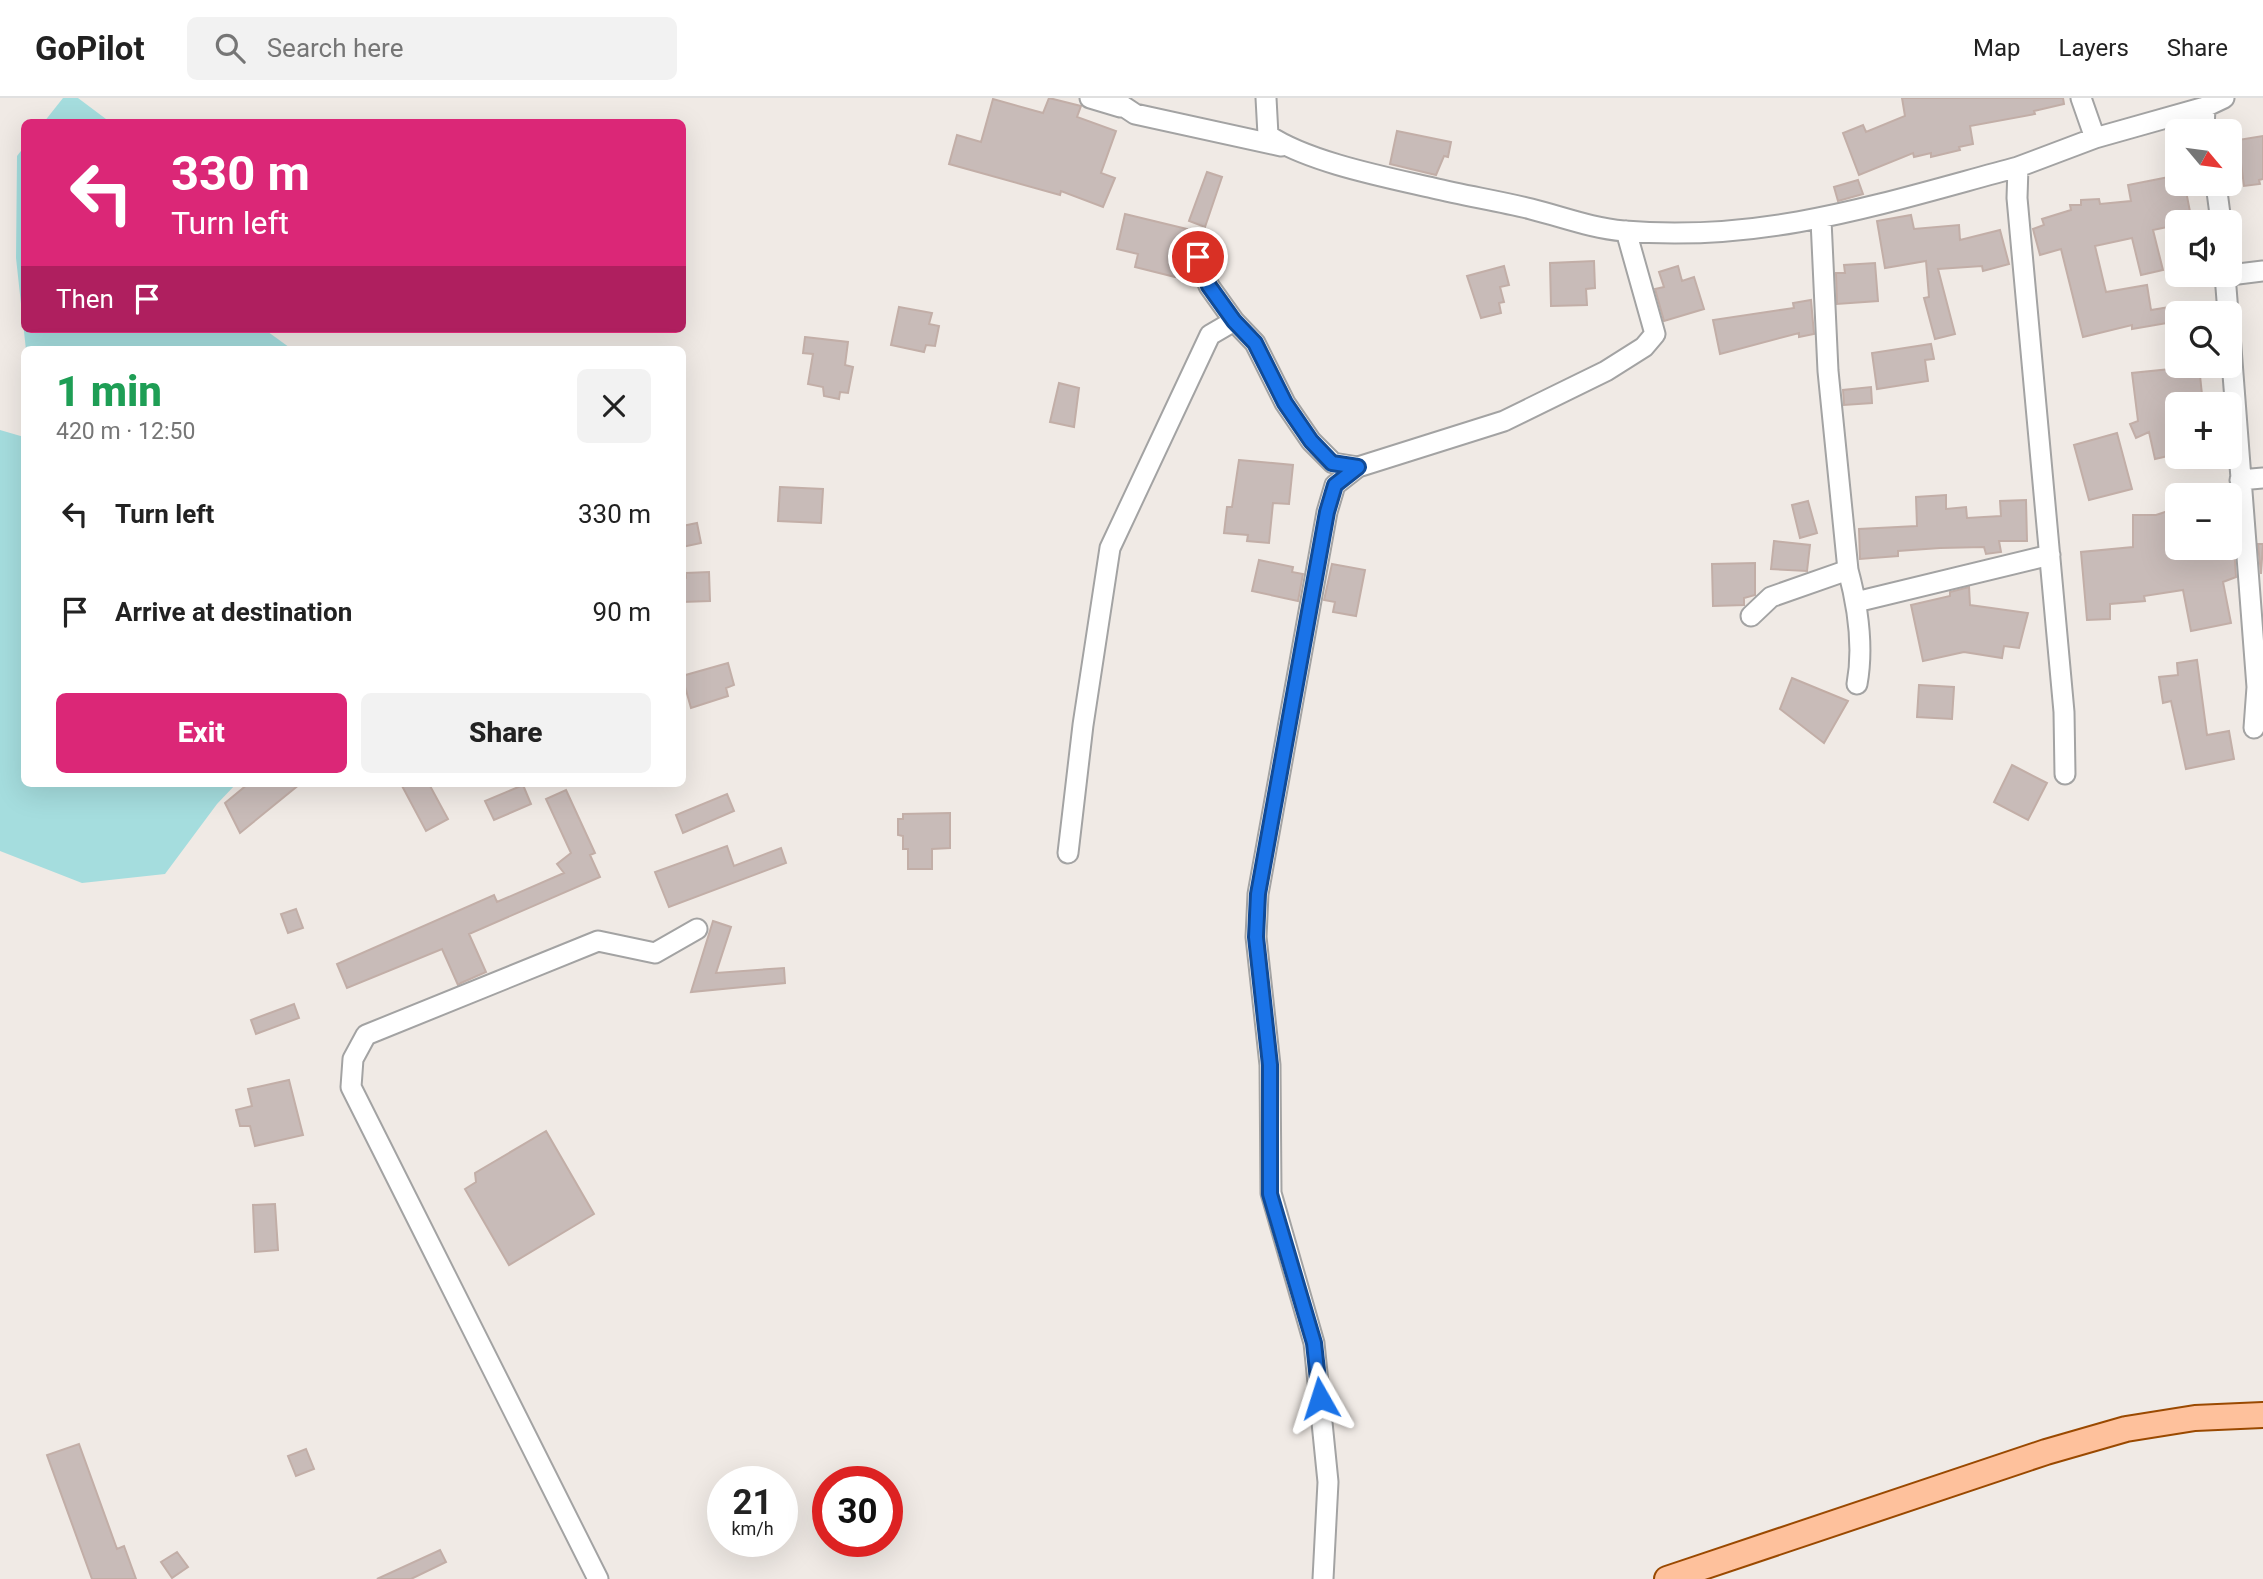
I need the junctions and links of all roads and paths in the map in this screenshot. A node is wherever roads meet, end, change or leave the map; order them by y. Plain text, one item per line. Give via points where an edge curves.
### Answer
1 (1090, 98) edge
2 (1266, 98) edge
3 (2081, 98) edge
4 (2224, 98) edge
5 (1115, 102) edge
6 (2205, 107) junction
7 (2204, 119) edge
8 (2095, 138) junction
9 (1285, 147) junction
10 (2018, 167) junction
11 (1821, 220) junction
12 (1626, 231) junction
13 (1198, 257) dead end
14 (2263, 271) edge
15 (2242, 273) edge
16 (1234, 321) junction
17 (2233, 378) edge
18 (1358, 467) junction
19 (2263, 478) edge
20 (2240, 480) junction
21 (2050, 555) junction
22 (1848, 570) junction
23 (1856, 601) junction
24 (1751, 617) dead end
25 (1857, 684) dead end
26 (2255, 728) dead end
27 (2065, 774) dead end
28 (1069, 853) dead end
29 (697, 929) dead end
30 (2263, 1415) edge
31 (598, 1579) edge
32 (1323, 1579) edge
33 (1667, 1579) edge

1 - 5 street
2 - 9 street via 1268,135
3 - 8 street
4 - 6 street
5 - 9 street via 1135,114
6 - 7 street
6 - 8 street
8 - 10 street
9 - 12 street via 1402,181
10 - 11 street
10 - 21 street via 2017,198
11 - 12 street via 1700,234
11 - 22 street via 1828,371
12 - 18 street via 1655,334 1644,347 1504,421
13 - 16 street via 1209,286
14 - 15 street
16 - 18 street via 1255,343 1285,403 1311,441 1332,463
16 - 28 street via 1210,335 1110,548
17 - 20 street
18 - 32 street via 1335,485 1327,512 1258,894 1256,937 1270,1065 1270,1194 1314,1343 1328,1482
19 - 20 street
20 - 26 street via 2257,687
21 - 23 street
21 - 27 street
22 - 23 street
22 - 24 street via 1771,597
23 - 25 street via 1862,661
29 - 31 street via 655,953 598,941 366,1035 353,1059 351,1087
30 - 33 main road via 2195,1418 2126,1429

